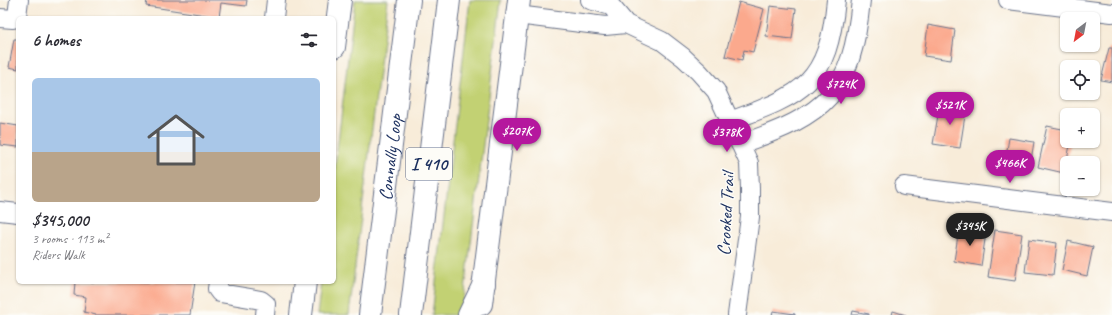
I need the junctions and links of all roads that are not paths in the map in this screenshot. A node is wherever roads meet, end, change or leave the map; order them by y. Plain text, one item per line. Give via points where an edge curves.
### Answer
1 (19, 0) edge
2 (276, 0) edge
3 (340, 0) edge
4 (409, 0) edge
5 (449, 0) edge
6 (590, 0) edge
7 (836, 0) edge
8 (861, 0) edge
9 (1008, 0) edge
10 (518, 8) edge
11 (1112, 13) edge
12 (17, 16) edge
13 (274, 16) edge
14 (16, 17) edge
15 (0, 18) edge
16 (626, 24) junction
17 (336, 31) edge
18 (730, 121) junction
19 (740, 144) junction
20 (904, 186) dead end
21 (0, 211) edge
22 (1112, 212) edge
23 (16, 213) edge
24 (218, 284) edge
25 (305, 284) edge
26 (484, 284) junction
27 (265, 315) edge
28 (301, 315) edge
29 (370, 315) edge
30 (411, 315) edge
31 (469, 315) edge
32 (480, 315) edge
33 (738, 315) edge

1 - 12 street
2 - 13 street
3 - 17 main road
4 - 29 main road, Connally Loop / I 410
5 - 30 main road, Connally Loop / I 410
6 - 16 street, Crooked Trail via 611,6
7 - 18 street via 828,49 808,82 787,99
8 - 19 street via 852,58 831,94 799,121
9 - 11 street
10 - 16 street, Crooked Trail via 605,26
10 - 26 main road
14 - 15 street via 13,19
16 - 18 street, Crooked Trail via 662,40 699,72 716,91
18 - 19 street, Crooked Trail
19 - 33 street, Crooked Trail via 749,163 750,216
20 - 22 street
21 - 23 street
24 - 27 street via 220,293 262,300 266,304
25 - 28 main road
26 - 31 main road
26 - 32 main road

